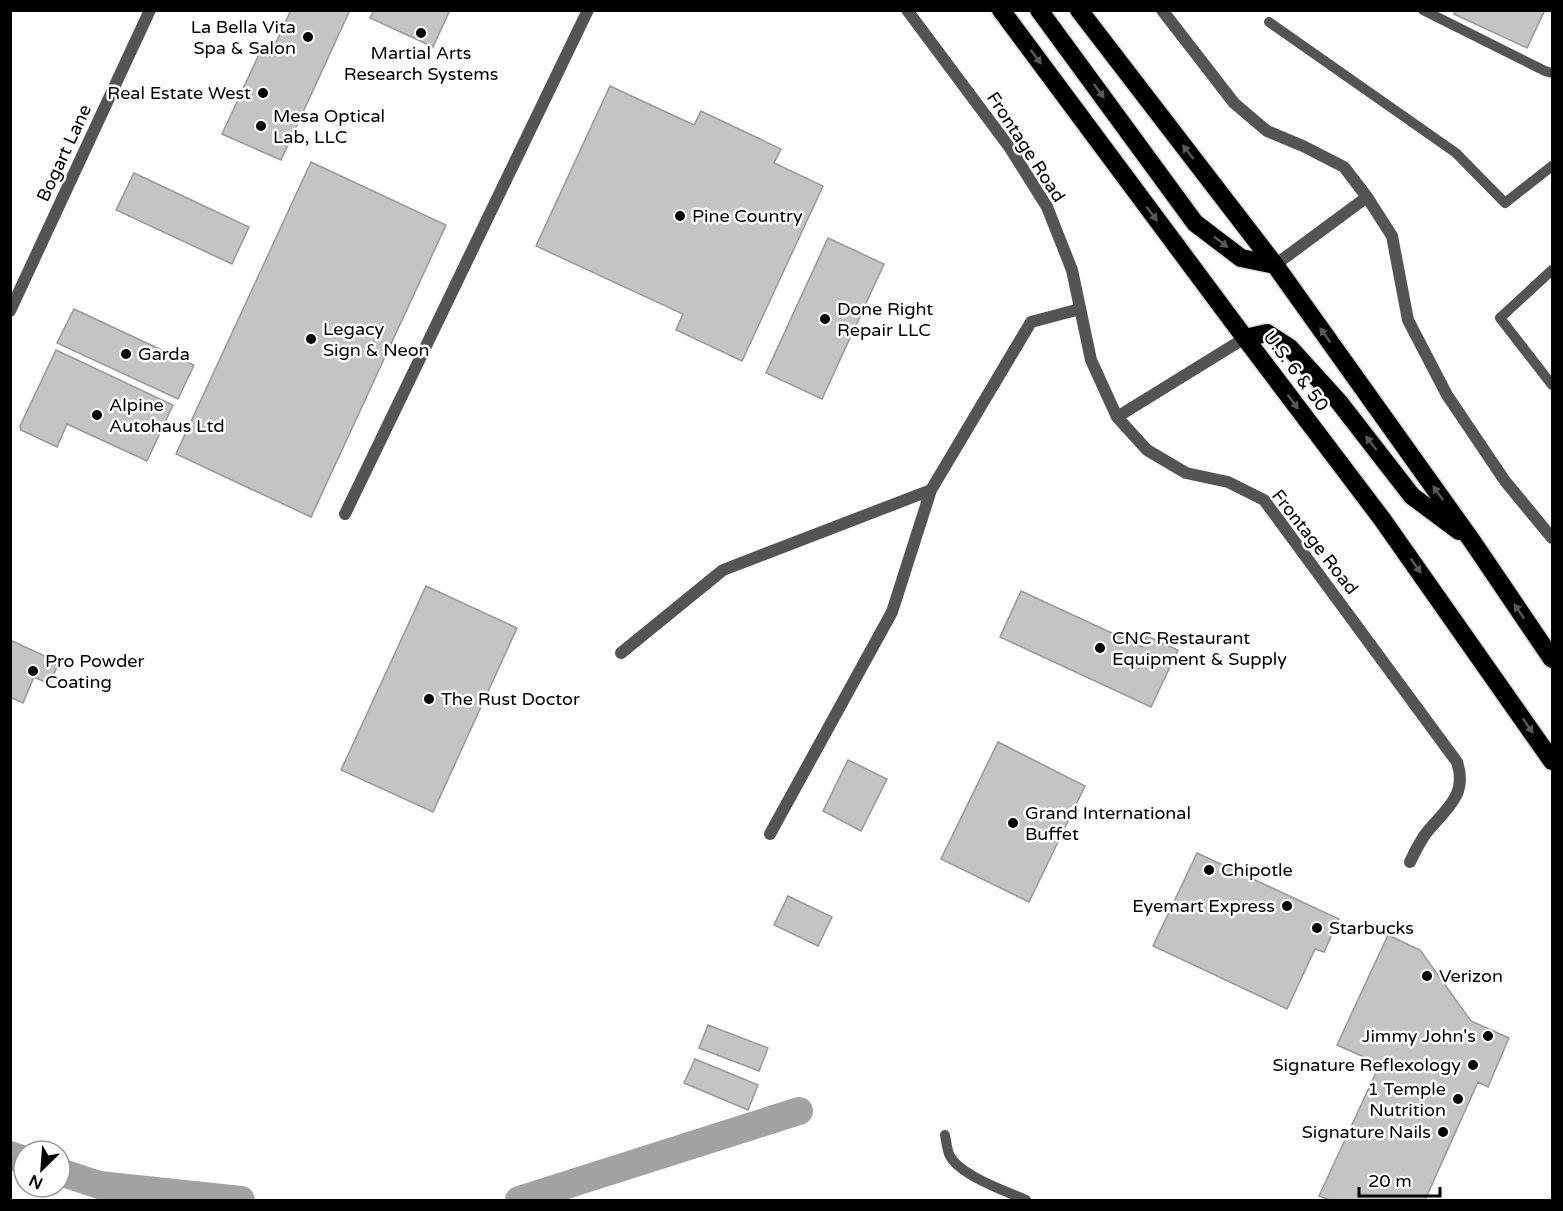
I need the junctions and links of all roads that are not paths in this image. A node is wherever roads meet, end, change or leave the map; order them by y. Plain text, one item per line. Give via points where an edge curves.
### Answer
1 (150, 10) edge
2 (588, 10) edge
3 (907, 10) edge
4 (1001, 10) edge
5 (1039, 10) edge
6 (1079, 10) edge
7 (1161, 10) edge
8 (1423, 10) edge
9 (1434, 13) edge
10 (1269, 22) dead end
11 (1552, 73) edge
12 (1552, 166) edge
13 (1367, 197) junction
14 (1275, 265) junction
15 (1552, 270) edge
16 (1080, 309) junction
17 (10, 311) edge
18 (1245, 338) junction
19 (1552, 385) edge
20 (1117, 417) junction
21 (931, 490) junction
22 (345, 514) dead end
23 (1552, 538) edge
24 (1472, 541) junction
25 (621, 653) dead end
26 (1552, 659) edge
27 (1552, 761) edge
28 (770, 834) dead end
29 (1410, 862) dead end
30 (945, 1135) dead end
31 (1026, 1200) edge

1 - 17 street, Bogart Lane
2 - 22 street
3 - 16 street, Frontage Road via 1010,148 1047,207 1072,270
4 -> 18 highway, U.S. 6 & 50
5 -> 14 highway via 1195,223 1241,258
14 -> 6 highway
7 - 13 street via 1234,103 1267,131 1344,167
8 - 9 lane
9 - 11 lane
10 - 12 lane via 1456,153 1505,203
13 - 14 street
13 - 23 street via 1392,236 1408,320 1447,395 1505,481
24 -> 14 highway
15 - 19 lane via 1500,318
16 - 20 street, Frontage Road via 1091,360
16 - 21 street via 1031,322
18 - 20 street
24 -> 18 highway via 1412,496 1339,402 1290,348 1267,333
18 -> 27 highway, U.S. 6 & 50 via 1382,519
20 - 29 street, Frontage Road via 1147,450 1186,473 1228,482 1264,500 1457,762 1460,788 1456,797 1423,838
21 - 25 street via 723,570
21 - 28 street via 892,612
26 -> 24 highway
30 - 31 lane via 949,1154 959,1167

